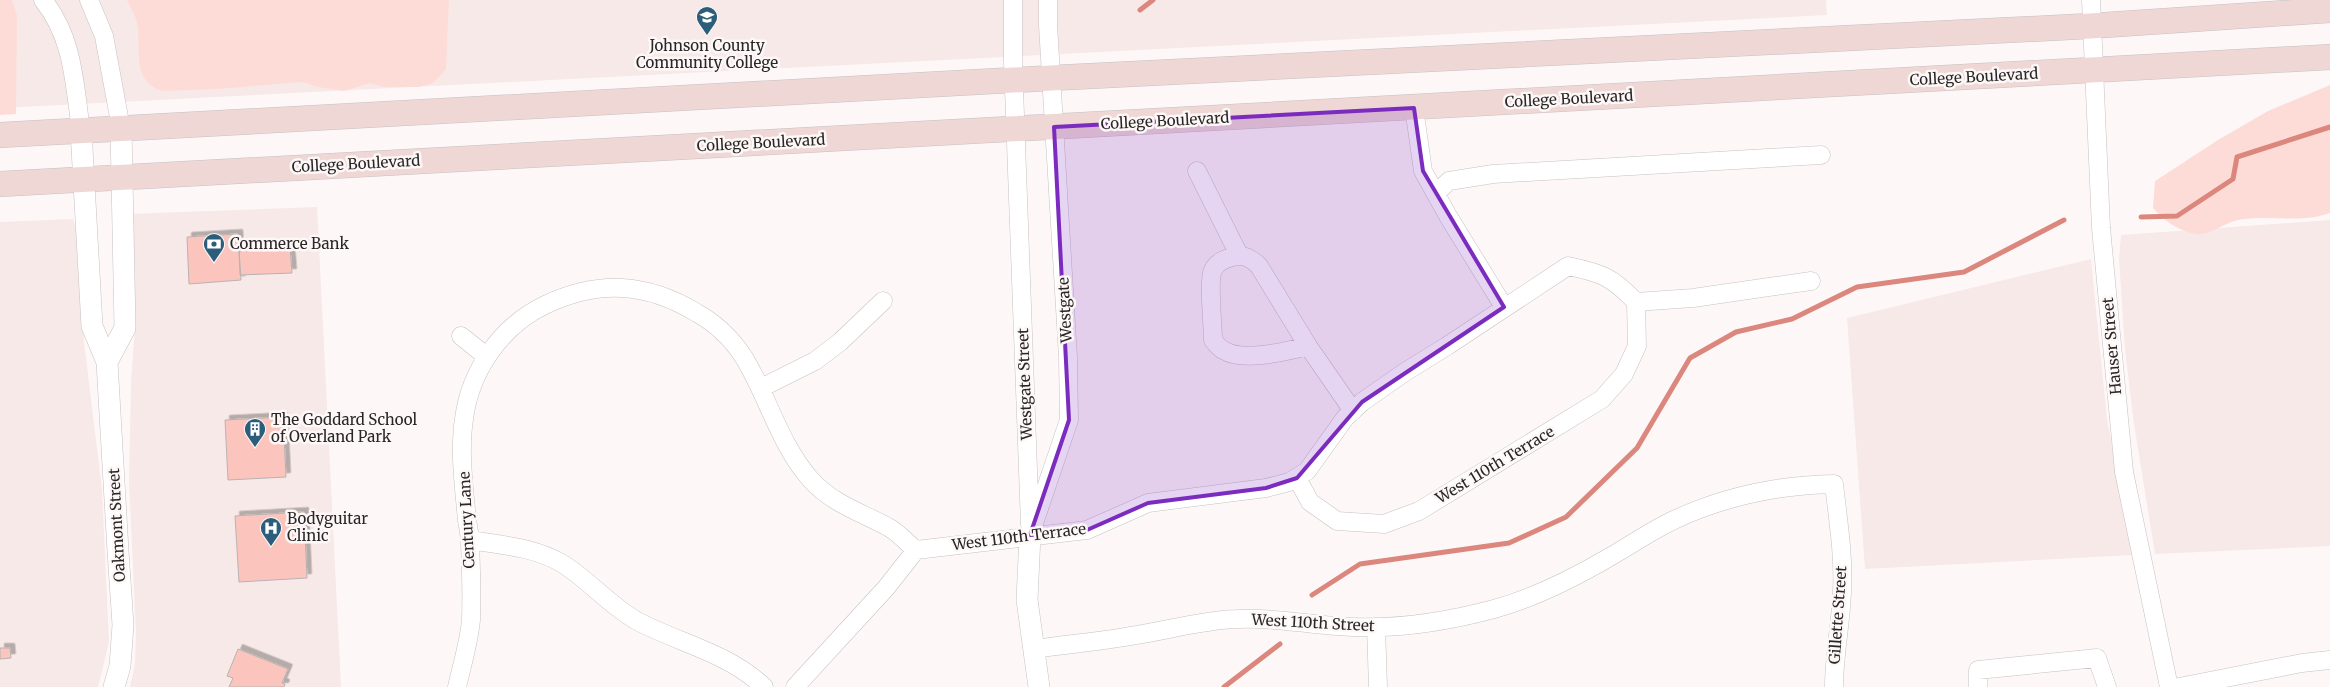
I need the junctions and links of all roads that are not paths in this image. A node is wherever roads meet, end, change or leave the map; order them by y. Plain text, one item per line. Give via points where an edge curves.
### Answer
1 (43, 0) edge
2 (89, 0) edge
3 (1013, 0) edge
4 (1048, 0) edge
5 (2090, 0) edge
6 (2330, 10) edge
7 (2090, 26) junction
8 (2330, 58) edge
9 (2093, 70) junction
10 (1051, 78) junction
11 (1014, 80) junction
12 (1414, 108) junction
13 (1054, 127) junction
14 (121, 128) junction
15 (81, 130) junction
16 (1016, 130) junction
17 (0, 135) edge
18 (1821, 155) dead end
19 (1197, 171) dead end
20 (122, 176) junction
21 (83, 179) junction
22 (0, 184) edge
23 (1436, 193) junction
24 (1239, 255) junction
25 (1811, 281) dead end
26 (883, 301) dead end
27 (1636, 302) junction
28 (1504, 307) junction
29 (461, 336) dead end
30 (1308, 346) junction
31 (486, 356) junction
32 (107, 362) junction
33 (761, 388) junction
34 (1353, 411) junction
35 (1297, 478) junction
36 (1834, 484) joint
37 (1030, 535) junction
38 (470, 540) junction
39 (916, 550) junction
40 (1376, 627) junction
41 (1035, 650) junction
42 (2330, 660) edge
43 (114, 687) edge
44 (457, 687) edge
45 (764, 687) edge
46 (795, 687) edge
47 (1039, 687) edge
48 (1378, 687) edge
49 (1834, 687) edge
50 (1978, 687) edge
51 (2107, 687) edge
52 (2169, 687) edge
53 (2179, 687) edge

1 - 15 street via 61,28 70,50
2 - 14 street via 104,36
3 - 11 street, Westgate Street
4 - 10 street, Westgate
5 - 7 street, Hauser Street
6 - 7 main road
7 - 9 street, Hauser Street
7 - 10 main road
8 - 9 main road, College Boulevard
9 - 12 main road, College Boulevard
9 - 52 street, Hauser Street via 2101,228 2124,472
10 - 11 main road
10 - 13 street, Westgate
11 - 14 main road
11 - 16 street, Westgate Street
12 - 13 main road, College Boulevard
12 - 23 street via 1423,171
13 - 16 main road, College Boulevard
13 - 37 street, Westgate via 1069,420
14 - 15 main road
14 - 20 street
15 - 17 main road
15 - 21 street, Oakmont Street
16 - 20 main road, College Boulevard
16 - 37 street, Westgate Street
18 - 23 street via 1493,174 1449,181
19 - 24 street
20 - 21 main road, College Boulevard
20 - 32 street via 125,328
21 - 22 main road, College Boulevard
21 - 32 street, Oakmont Street via 92,326
23 - 28 street
24 - 30 street via 1260,266
24 - 30 street via 1222,259 1213,270 1213,340 1224,351 1234,354 1279,352
25 - 27 street via 1693,298
26 - 33 street via 815,361
27 - 28 street, West 110th Terrace via 1618,283 1598,273 1568,266
27 - 35 street, West 110th Terrace via 1637,346 1624,374 1602,399 1419,511 1384,524 1337,521 1310,502
28 - 34 street, West 110th Terrace via 1405,372
29 - 31 street
30 - 34 street
31 - 33 street, Century Lane via 512,327 538,308 587,290 630,288 676,300 710,321 741,354
31 - 38 street, Century Lane via 475,376 464,419 462,444
32 - 43 street, Oakmont Street via 122,625 120,666
33 - 39 street, Century Lane via 785,442 811,480 848,509 889,527
34 - 35 street, West 110th Terrace via 1307,471
35 - 37 street, West 110th Terrace via 1266,488 1148,503 1087,530
36 - 40 street, West 110th Street via 1803,484 1724,500 1677,518 1583,573 1537,594 1447,619
36 - 49 street, Gillette Street via 1842,591
37 - 39 street, West 110th Terrace
37 - 41 street, Westgate Street via 1027,600
38 - 44 street, Century Lane via 471,621
38 - 45 street via 534,551 561,563 638,621 710,650 732,662
39 - 46 street via 886,588
40 - 41 street, West 110th Street via 1283,619 1236,619
40 - 48 street
41 - 47 street, Westgate Street
42 - 53 street
50 - 51 street via 1978,670 2098,658

